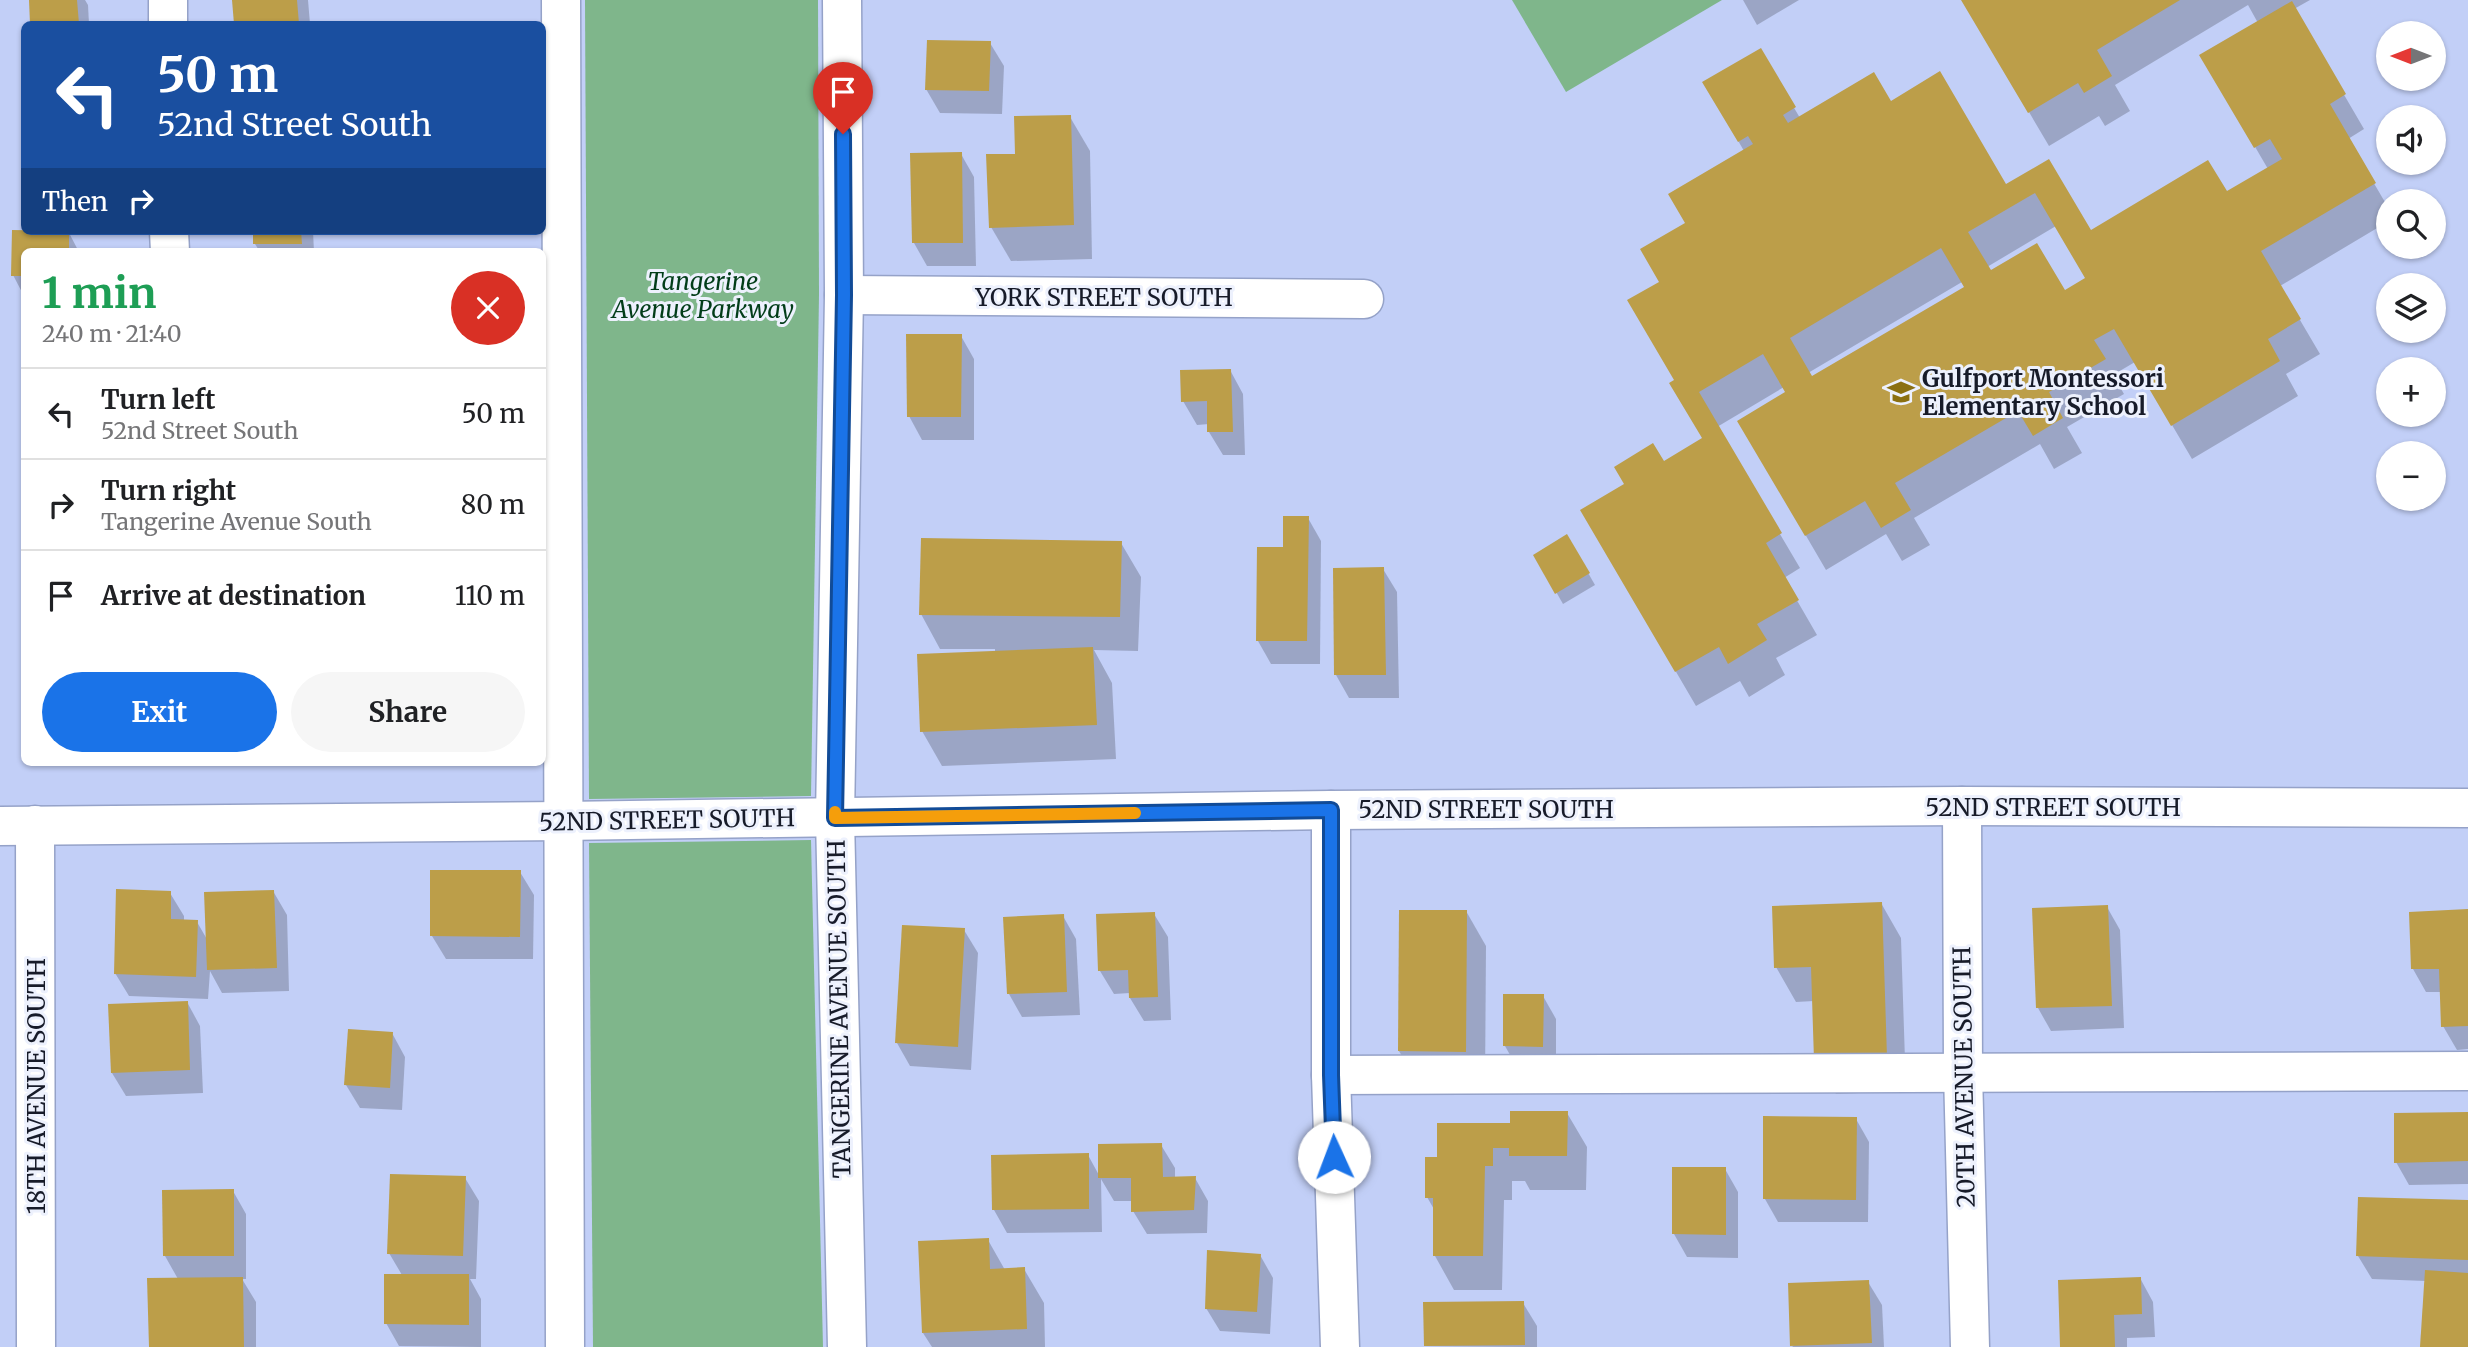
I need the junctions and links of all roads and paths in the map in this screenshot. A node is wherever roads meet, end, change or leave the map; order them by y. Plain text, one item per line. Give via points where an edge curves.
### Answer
1 (168, 0) edge
2 (561, 0) edge
3 (842, 0) edge
4 (168, 21) edge
5 (844, 295) junction
6 (1364, 299) dead end
7 (553, 570) edge
8 (1962, 806) junction
9 (2468, 808) edge
10 (1331, 810) junction
11 (835, 818) junction
12 (563, 821) junction
13 (18, 826) edge
14 (2468, 1071) edge
15 (1963, 1072) junction
16 (1331, 1075) junction
17 (36, 1347) edge
18 (565, 1347) edge
19 (847, 1347) edge
20 (1340, 1347) edge
21 (1970, 1347) edge

1 - 4 street
2 - 7 street
3 - 5 street, TANGERINE AVENUE SOUTH
5 - 6 street, YORK STREET SOUTH
5 - 11 street, TANGERINE AVENUE SOUTH
7 - 12 street
8 - 9 street, 52ND STREET SOUTH
8 - 10 street, 52ND STREET SOUTH
8 - 15 street, 20TH AVENUE SOUTH
10 - 11 street, 52ND STREET SOUTH
10 - 16 street
11 - 12 street, 52ND STREET SOUTH
11 - 19 street, TANGERINE AVENUE SOUTH
12 - 13 street, 52ND STREET SOUTH
12 - 18 street
13 - 17 street, 18TH AVENUE SOUTH
14 - 15 street
15 - 16 street
15 - 21 street, 20TH AVENUE SOUTH
16 - 20 street

